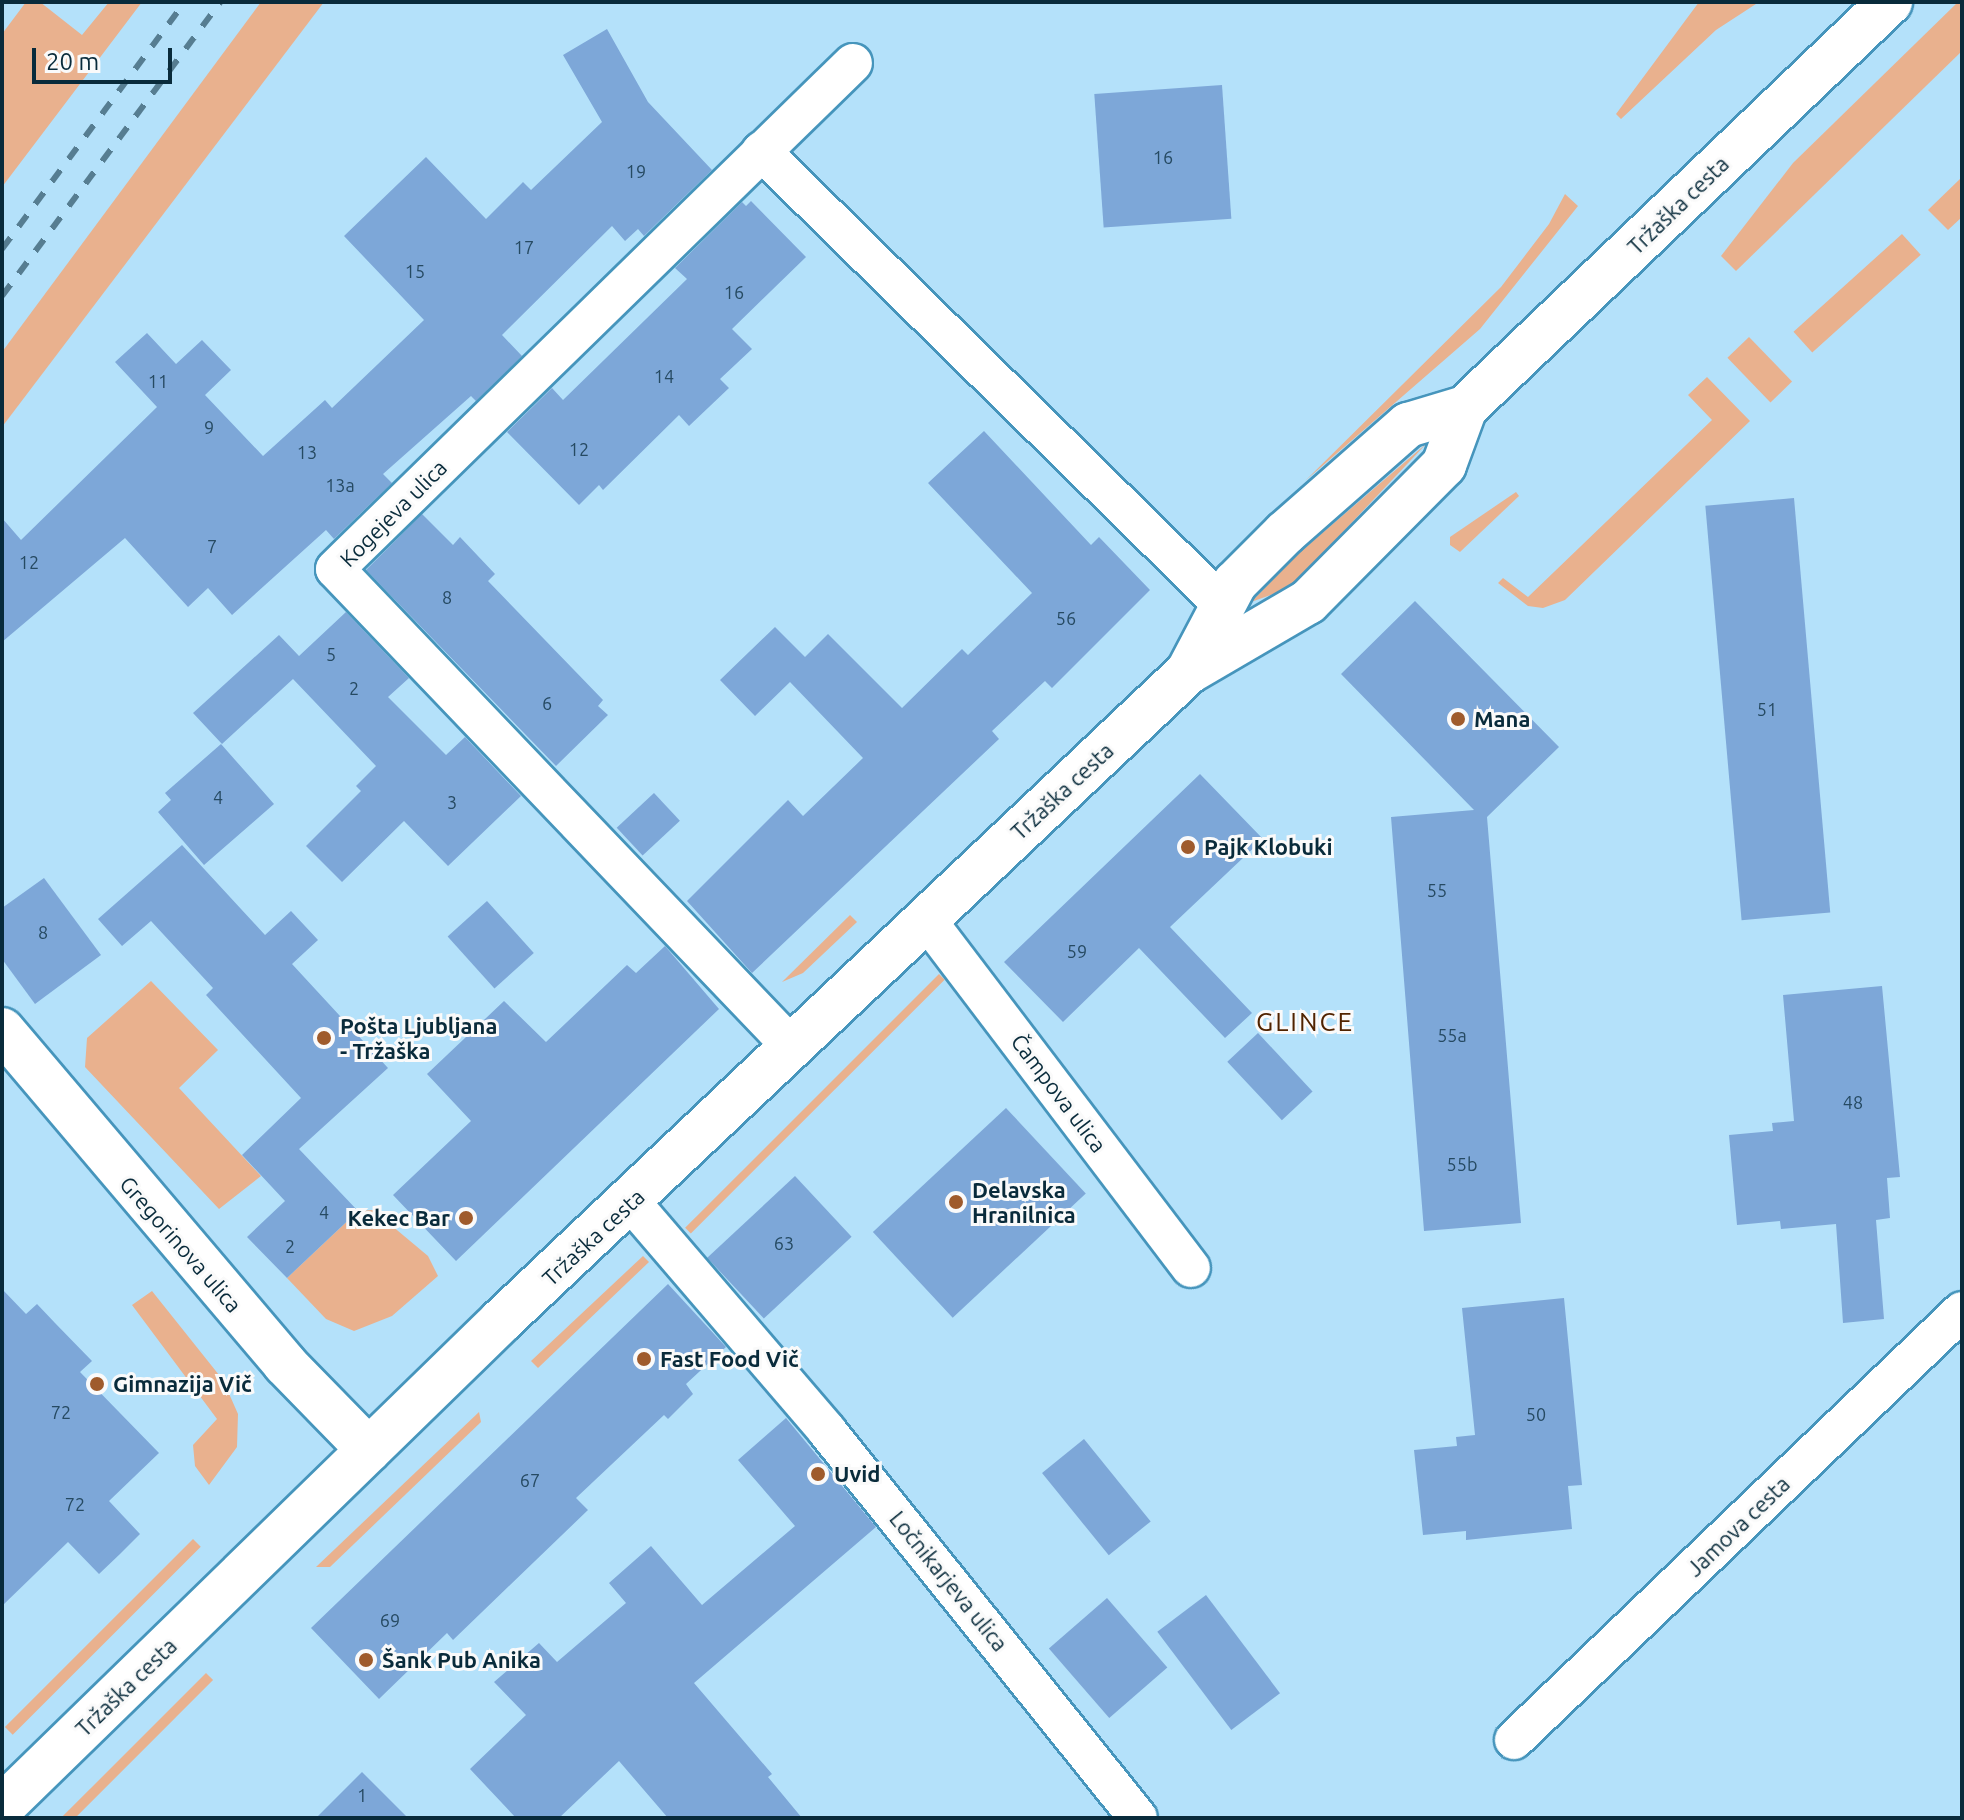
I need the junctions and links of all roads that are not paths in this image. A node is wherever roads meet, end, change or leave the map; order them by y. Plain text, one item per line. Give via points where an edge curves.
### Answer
1 (1890, 2) edge
2 (853, 63) dead end
3 (761, 151) junction
4 (1465, 408) junction
5 (1223, 605) junction
6 (1188, 672) junction
7 (926, 919) junction
8 (2, 1030) edge
9 (792, 1047) junction
10 (631, 1202) junction
11 (1191, 1268) dead end
12 (1962, 1311) edge
13 (369, 1450) junction
14 (1514, 1740) dead end
15 (2, 1807) edge
16 (1138, 1818) edge

1 - 4 main road, Tržaška cesta
2 - 3 street, Kogejeva ulica
3 - 5 street
3 - 9 street, Kogejeva ulica via 335,569
4 - 5 main road, Tržaška cesta via 1408,425 1285,533 1235,583
4 - 6 main road, Tržaška cesta via 1444,465 1308,602
5 - 6 main road, Tržaška cesta
6 - 7 main road, Tržaška cesta
7 - 9 main road, Tržaška cesta
7 - 11 street, Čampova ulica
8 - 13 main road, Gregorinova ulica via 285,1364
9 - 10 main road, Tržaška cesta
10 - 13 main road, Tržaška cesta
10 - 16 street, Ločnikarjeva ulica via 827,1431
12 - 14 street, Jamova cesta
13 - 15 main road, Tržaška cesta

